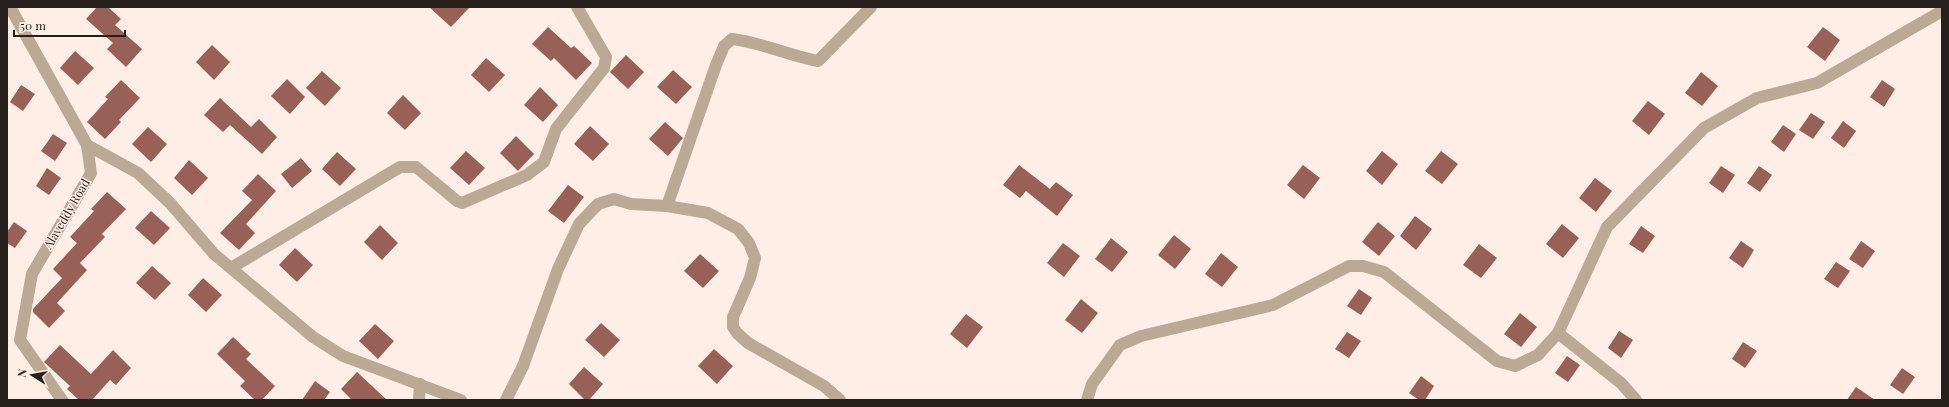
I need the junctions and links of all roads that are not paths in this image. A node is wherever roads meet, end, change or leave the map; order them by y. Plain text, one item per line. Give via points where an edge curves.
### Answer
1 (10, 7) edge
2 (577, 7) edge
3 (871, 7) edge
4 (1942, 11) edge
5 (87, 145) junction
6 (668, 206) junction
7 (231, 268) junction
8 (1558, 333) junction
9 (420, 384) junction
10 (62, 400) edge
11 (419, 400) edge
12 (461, 400) edge
13 (506, 400) edge
14 (840, 400) edge
15 (1087, 400) edge
16 (1636, 400) edge

1 - 5 street, Alaveddy Road
2 - 7 street via 606,57 604,68 556,129 544,162 527,175 462,203 416,167 400,167
3 - 6 street via 818,61 743,40 732,39 724,46
4 - 8 street via 1817,83 1757,98 1704,128 1607,227
5 - 7 street via 138,173 170,203 214,254
5 - 10 street, Alaveddy Road via 91,173 32,274 20,340
6 - 13 street via 632,204 614,199 598,204 578,224 558,269 523,366
6 - 14 street via 708,213 738,229 749,243 755,258 750,278 733,317 733,327 748,343 824,386
7 - 9 street via 314,337 343,356
8 - 15 street via 1538,355 1515,366 1497,361 1384,272 1362,266 1349,266 1273,305 1140,336 1120,345 1092,384
8 - 16 street via 1621,383
9 - 11 street
9 - 12 street

